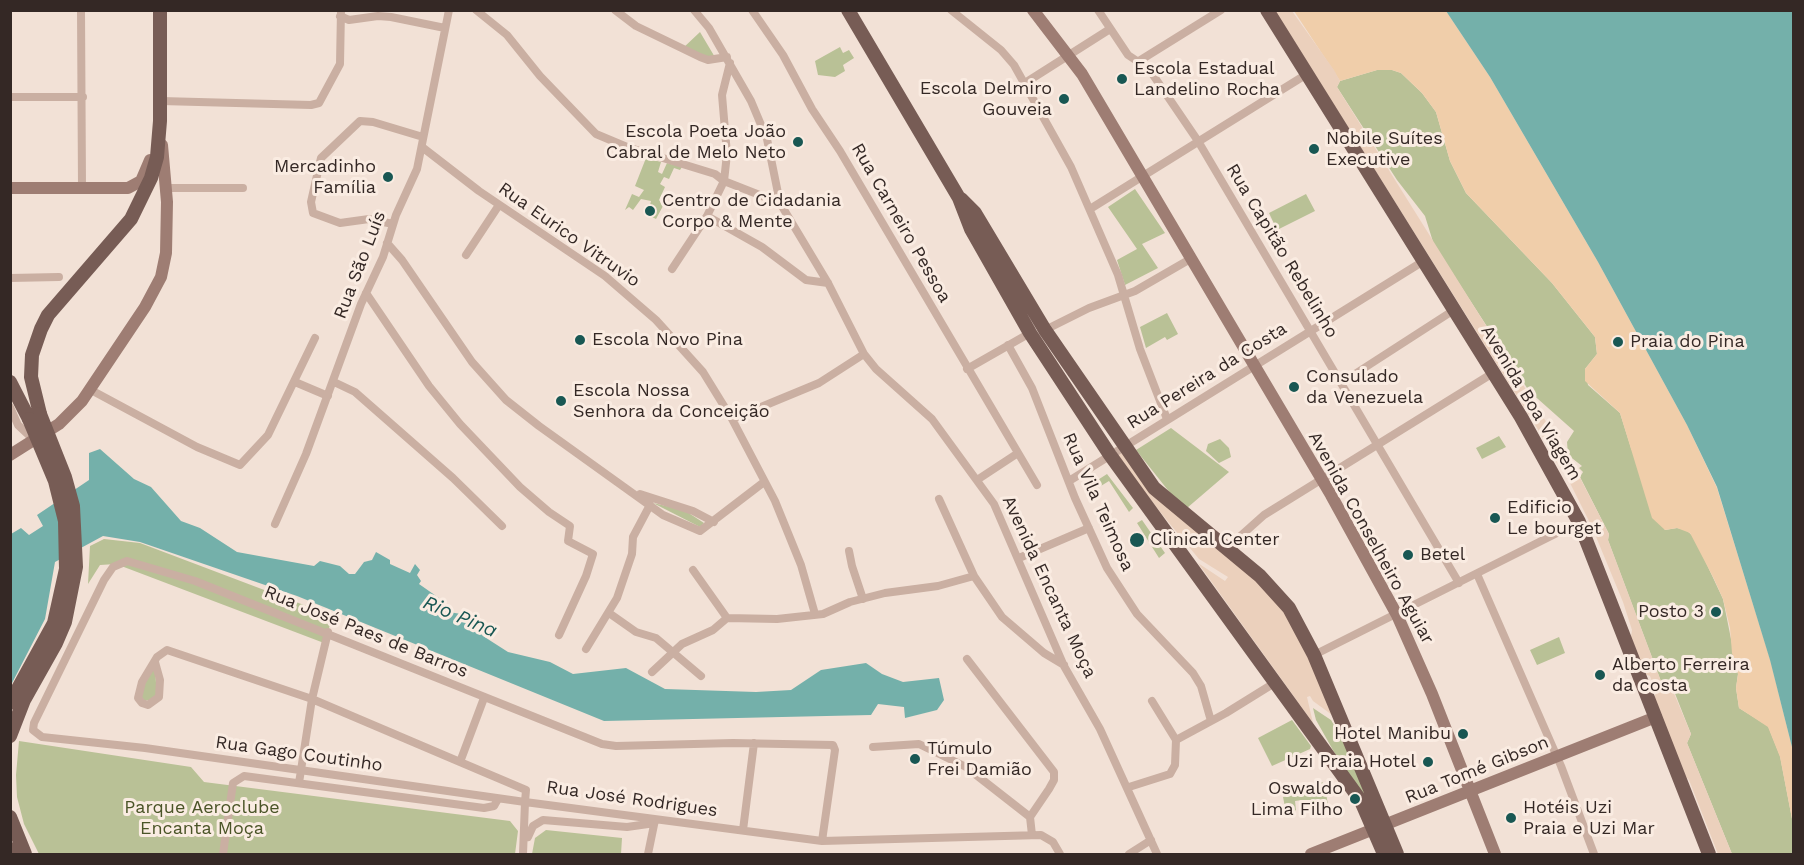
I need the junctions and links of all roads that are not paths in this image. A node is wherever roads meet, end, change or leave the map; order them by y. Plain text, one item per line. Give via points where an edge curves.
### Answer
1 (81, 10) edge
2 (160, 10) edge
3 (449, 10) edge
4 (476, 10) edge
5 (615, 10) edge
6 (694, 10) edge
7 (752, 10) edge
8 (837, 10) edge
9 (951, 10) edge
10 (1033, 10) edge
11 (1098, 10) edge
12 (1221, 10) edge
13 (1267, 10) edge
14 (341, 13) edge
15 (851, 15) edge
16 (445, 28) junction
17 (1110, 28) junction
18 (1068, 54) junction
19 (728, 60) junction
20 (1139, 61) junction
21 (1307, 74) junction
22 (1025, 83) junction
23 (10, 97) edge
24 (83, 97) junction
25 (161, 101) junction
26 (160, 122) junction
27 (1198, 141) junction
28 (423, 142) junction
29 (158, 143) junction
30 (1142, 177) junction
31 (724, 182) junction
32 (10, 188) edge
33 (82, 188) junction
34 (167, 188) junction
35 (243, 188) dead end
36 (959, 198) junction
37 (780, 203) junction
38 (499, 205) junction
39 (1090, 209) junction
40 (707, 216) junction
41 (393, 224) junction
42 (387, 243) junction
43 (466, 255) dead end
44 (1191, 258) junction
45 (1422, 262) junction
46 (672, 269) dead end
47 (59, 277) dead end
48 (10, 278) edge
49 (828, 284) junction
50 (366, 293) junction
51 (1124, 296) junction
52 (1454, 310) junction
53 (1046, 330) junction
54 (1312, 331) junction
55 (1030, 333) junction
56 (315, 338) dead end
57 (1008, 345) junction
58 (864, 354) junction
59 (1254, 368) junction
60 (968, 369) junction
61 (1494, 373) junction
62 (10, 382) edge
63 (295, 382) junction
64 (334, 382) junction
65 (1341, 383) junction
66 (91, 390) junction
67 (328, 396) junction
68 (10, 407) edge
69 (732, 419) junction
70 (1167, 419) junction
71 (34, 440) junction
72 (1378, 445) junction
73 (1124, 447) junction
74 (1018, 453) junction
75 (10, 455) edge
76 (1110, 455) junction
77 (977, 480) junction
78 (1321, 480) junction
79 (1069, 481) junction
80 (764, 482) junction
81 (1037, 485) dead end
82 (634, 492) junction
83 (939, 499) dead end
84 (662, 501) junction
85 (650, 505) junction
86 (658, 511) junction
87 (714, 522) junction
88 (1579, 522) junction
89 (275, 524) dead end
90 (502, 526) dead end
91 (1089, 528) junction
92 (1227, 549) junction
93 (849, 551) dead end
94 (1019, 558) junction
95 (693, 570) dead end
96 (1477, 574) junction
97 (974, 576) junction
98 (1459, 584) junction
99 (863, 599) junction
100 (609, 613) junction
101 (815, 614) junction
102 (1397, 615) junction
103 (727, 618) junction
104 (328, 632) junction
105 (559, 635) dead end
106 (586, 649) dead end
107 (672, 651) junction
108 (1314, 655) junction
109 (968, 659) dead end
110 (155, 662) dead end
111 (1064, 666) junction
112 (652, 672) dead end
113 (700, 676) dead end
114 (1276, 682) junction
115 (484, 698) junction
116 (312, 699) junction
117 (1152, 701) dead end
118 (10, 703) edge
119 (1656, 717) junction
120 (1211, 721) junction
121 (10, 735) edge
122 (68, 740) joint
123 (1176, 740) junction
124 (754, 743) junction
125 (873, 747) dead end
126 (1557, 758) junction
127 (460, 762) junction
128 (300, 770) junction
129 (299, 783) junction
130 (1129, 787) junction
131 (1470, 792) junction
132 (498, 799) junction
133 (525, 802) junction
134 (1030, 816) junction
135 (10, 817) edge
136 (655, 820) junction
137 (1380, 827) junction
138 (743, 830) junction
139 (1037, 835) junction
140 (1151, 840) junction
141 (822, 841) junction
142 (17, 850) edge
143 (1706, 851) edge
144 (524, 853) edge
145 (223, 855) edge
146 (648, 855) edge
147 (1060, 855) edge
148 (1129, 855) edge
149 (1157, 855) edge
150 (1311, 855) edge
151 (1384, 855) edge
152 (1397, 855) edge
153 (1495, 855) edge
154 (1594, 855) edge

1 - 24 street
2 - 25 main road
3 - 16 street, Rua São Luís
4 - 31 street via 507,35 596,134 715,174
5 - 19 street via 636,26 700,57
6 - 19 street, Avenida Encanta Moça
7 - 60 street, Rua Carneiro Pessoa via 783,55
8 - 15 street
9 - 22 street via 1001,50
10 - 18 main road, Avenida Conselheiro Aguiar
11 - 17 street, Rua Capitão Rebelinho
12 - 20 street
13 - 21 main road, Avenida Boa Viagem
14 - 16 street via 349,20 392,17
14 - 25 street via 340,61 319,102 311,105
15 - 36 main road
16 - 28 street, Rua São Luís
17 - 18 street
17 - 20 street, Rua Capitão Rebelinho via 1128,55
18 - 22 street
18 - 30 main road, Avenida Conselheiro Aguiar
19 - 31 street via 722,95 727,154
19 - 37 street, Avenida Encanta Moça via 767,140
20 - 27 street, Rua Capitão Rebelinho via 1149,69
21 - 27 street
21 - 45 main road, Avenida Boa Viagem
22 - 39 street
23 - 24 street
24 - 33 street
25 - 26 main road
26 - 29 main road
26 - 34 main road
27 - 30 street
27 - 54 street, Rua Capitão Rebelinho
28 - 38 street, Rua Eurico Vitruvio
28 - 41 street, Rua São Luís via 411,186
28 - 41 street via 360,121 322,155 311,202 313,213 340,222 369,219
29 - 33 main road via 136,186
29 - 121 main road, bridge via 148,188 135,212 48,315 35,343 31,377 34,397 73,506 76,567 65,622
30 - 39 street
30 - 44 main road, Avenida Conselheiro Aguiar
31 - 37 street
31 - 40 street
32 - 33 main road
34 - 35 street
34 - 66 main road via 166,253 161,277
36 - 53 main road via 975,213
36 - 55 main road via 971,229
37 - 49 street, Avenida Encanta Moça
38 - 43 street
38 - 69 street, Rua Eurico Vitruvio via 605,276 656,320 703,372
39 - 51 street
40 - 46 street
40 - 49 street via 762,247 806,280
41 - 42 street, Rua São Luís
42 - 50 street, Rua São Luís
42 - 82 street via 472,362 506,400
44 - 51 street
44 - 59 main road, Avenida Conselheiro Aguiar
45 - 52 main road, Avenida Boa Viagem
45 - 54 street, Rua Pereira da Costa
47 - 48 street
49 - 58 street, Avenida Encanta Moça
50 - 64 street, Rua São Luís
50 - 105 street via 429,386 460,424 520,487 570,526 568,541 593,556
51 - 53 street
51 - 70 street
52 - 61 main road, Avenida Boa Viagem
52 - 65 street
53 - 73 main road
54 - 59 street, Rua Pereira da Costa
54 - 65 street, Rua Capitão Rebelinho
55 - 57 street
55 - 76 main road
56 - 63 street
57 - 60 street
57 - 79 street, Rua Vila Teimosa via 1032,388
58 - 69 street via 811,387
58 - 77 street, Avenida Encanta Moça via 932,419
59 - 70 street, Rua Pereira da Costa
59 - 78 main road, Avenida Conselheiro Aguiar
60 - 74 street, Rua Carneiro Pessoa
61 - 72 street
61 - 88 main road, Avenida Boa Viagem
62 - 118 main road, bridge via 55,481 67,545 63,589 54,623
63 - 66 street via 268,435 240,465 197,447
63 - 67 street
64 - 67 street, Rua São Luís
64 - 90 street via 355,392
65 - 72 street, Rua Capitão Rebelinho
66 - 71 main road via 59,424
67 - 89 street, Rua São Luís
68 - 71 street via 18,425
69 - 80 street, Rua Eurico Vitruvio
70 - 73 street, Rua Pereira da Costa
71 - 75 main road
72 - 78 street
72 - 98 street, Rua Capitão Rebelinho
73 - 76 street, Rua Pereira da Costa
73 - 92 main road via 1154,488
74 - 77 street
74 - 81 street, Rua Carneiro Pessoa
76 - 79 street, Rua Pereira da Costa
76 - 114 main road
77 - 94 street, Avenida Encanta Moça via 994,504
78 - 92 street via 1264,515
78 - 102 main road, Avenida Conselheiro Aguiar
79 - 91 street, Rua Vila Teimosa
80 - 87 street
80 - 101 street, Rua Eurico Vitruvio via 789,532
82 - 84 street
82 - 85 street
83 - 97 street
84 - 86 street
84 - 87 street
85 - 86 street
85 - 100 street via 633,537 629,564
86 - 87 street via 696,531
88 - 96 street
88 - 119 main road, Avenida Boa Viagem
91 - 94 street
91 - 120 street, Rua Vila Teimosa via 1119,588 1137,614 1193,673
92 - 108 main road via 1260,576 1289,608
93 - 99 street
94 - 111 street, Avenida Encanta Moça
95 - 103 street
96 - 98 street
96 - 126 street
97 - 99 street
97 - 111 street via 1002,616
98 - 102 street
99 - 101 street
100 - 106 street
100 - 107 street
101 - 103 street via 777,619
102 - 108 street
102 - 131 main road, Avenida Conselheiro Aguiar
103 - 107 street via 713,630 688,639
104 - 115 street, Rua José Paes de Barros
104 - 116 street
104 - 122 street, Rua José Paes de Barros via 195,581 120,562 104,580 34,723 33,730 42,737
107 - 112 street
107 - 113 street
108 - 137 main road
109 - 134 street via 1054,772 1054,780
110 - 116 street, Rua José Rodrigues via 167,650
111 - 130 street, Avenida Encanta Moça
114 - 120 street
114 - 137 main road
115 - 124 street, Rua José Paes de Barros via 593,741 616,746
115 - 127 street
116 - 127 street, Rua José Rodrigues
116 - 128 street
117 - 123 street
119 - 126 main road, Rua Tomé Gibson
119 - 143 main road, Avenida Boa Viagem
120 - 123 street
122 - 128 street, Rua Gago Coutinho
123 - 130 street via 1178,753 1172,773
124 - 138 street
124 - 141 street, Rua José Paes de Barros via 833,745
125 - 134 street via 919,744 966,767
126 - 131 main road, Rua Tomé Gibson
126 - 154 street
127 - 133 street, Rua José Rodrigues via 526,790
128 - 129 street
128 - 132 street, Rua Gago Coutinho
129 - 132 street via 484,808 494,806
129 - 145 street via 247,776 235,781
130 - 140 street, Avenida Encanta Moça
131 - 137 main road, Rua Tomé Gibson
131 - 153 main road, Avenida Conselheiro Aguiar
132 - 133 street, Rua Gago Coutinho
133 - 136 street, Rua José Rodrigues
133 - 144 street
134 - 139 street
135 - 142 main road
136 - 138 street, Rua José Rodrigues
136 - 144 street via 627,827 543,820 531,829
136 - 146 street
137 - 150 main road, Rua Tomé Gibson
137 - 151 main road
137 - 152 main road
138 - 141 street, Rua José Rodrigues
139 - 141 street, Rua José Rodrigues
139 - 147 street via 1053,842
140 - 148 street
140 - 149 street, Avenida Encanta Moça

